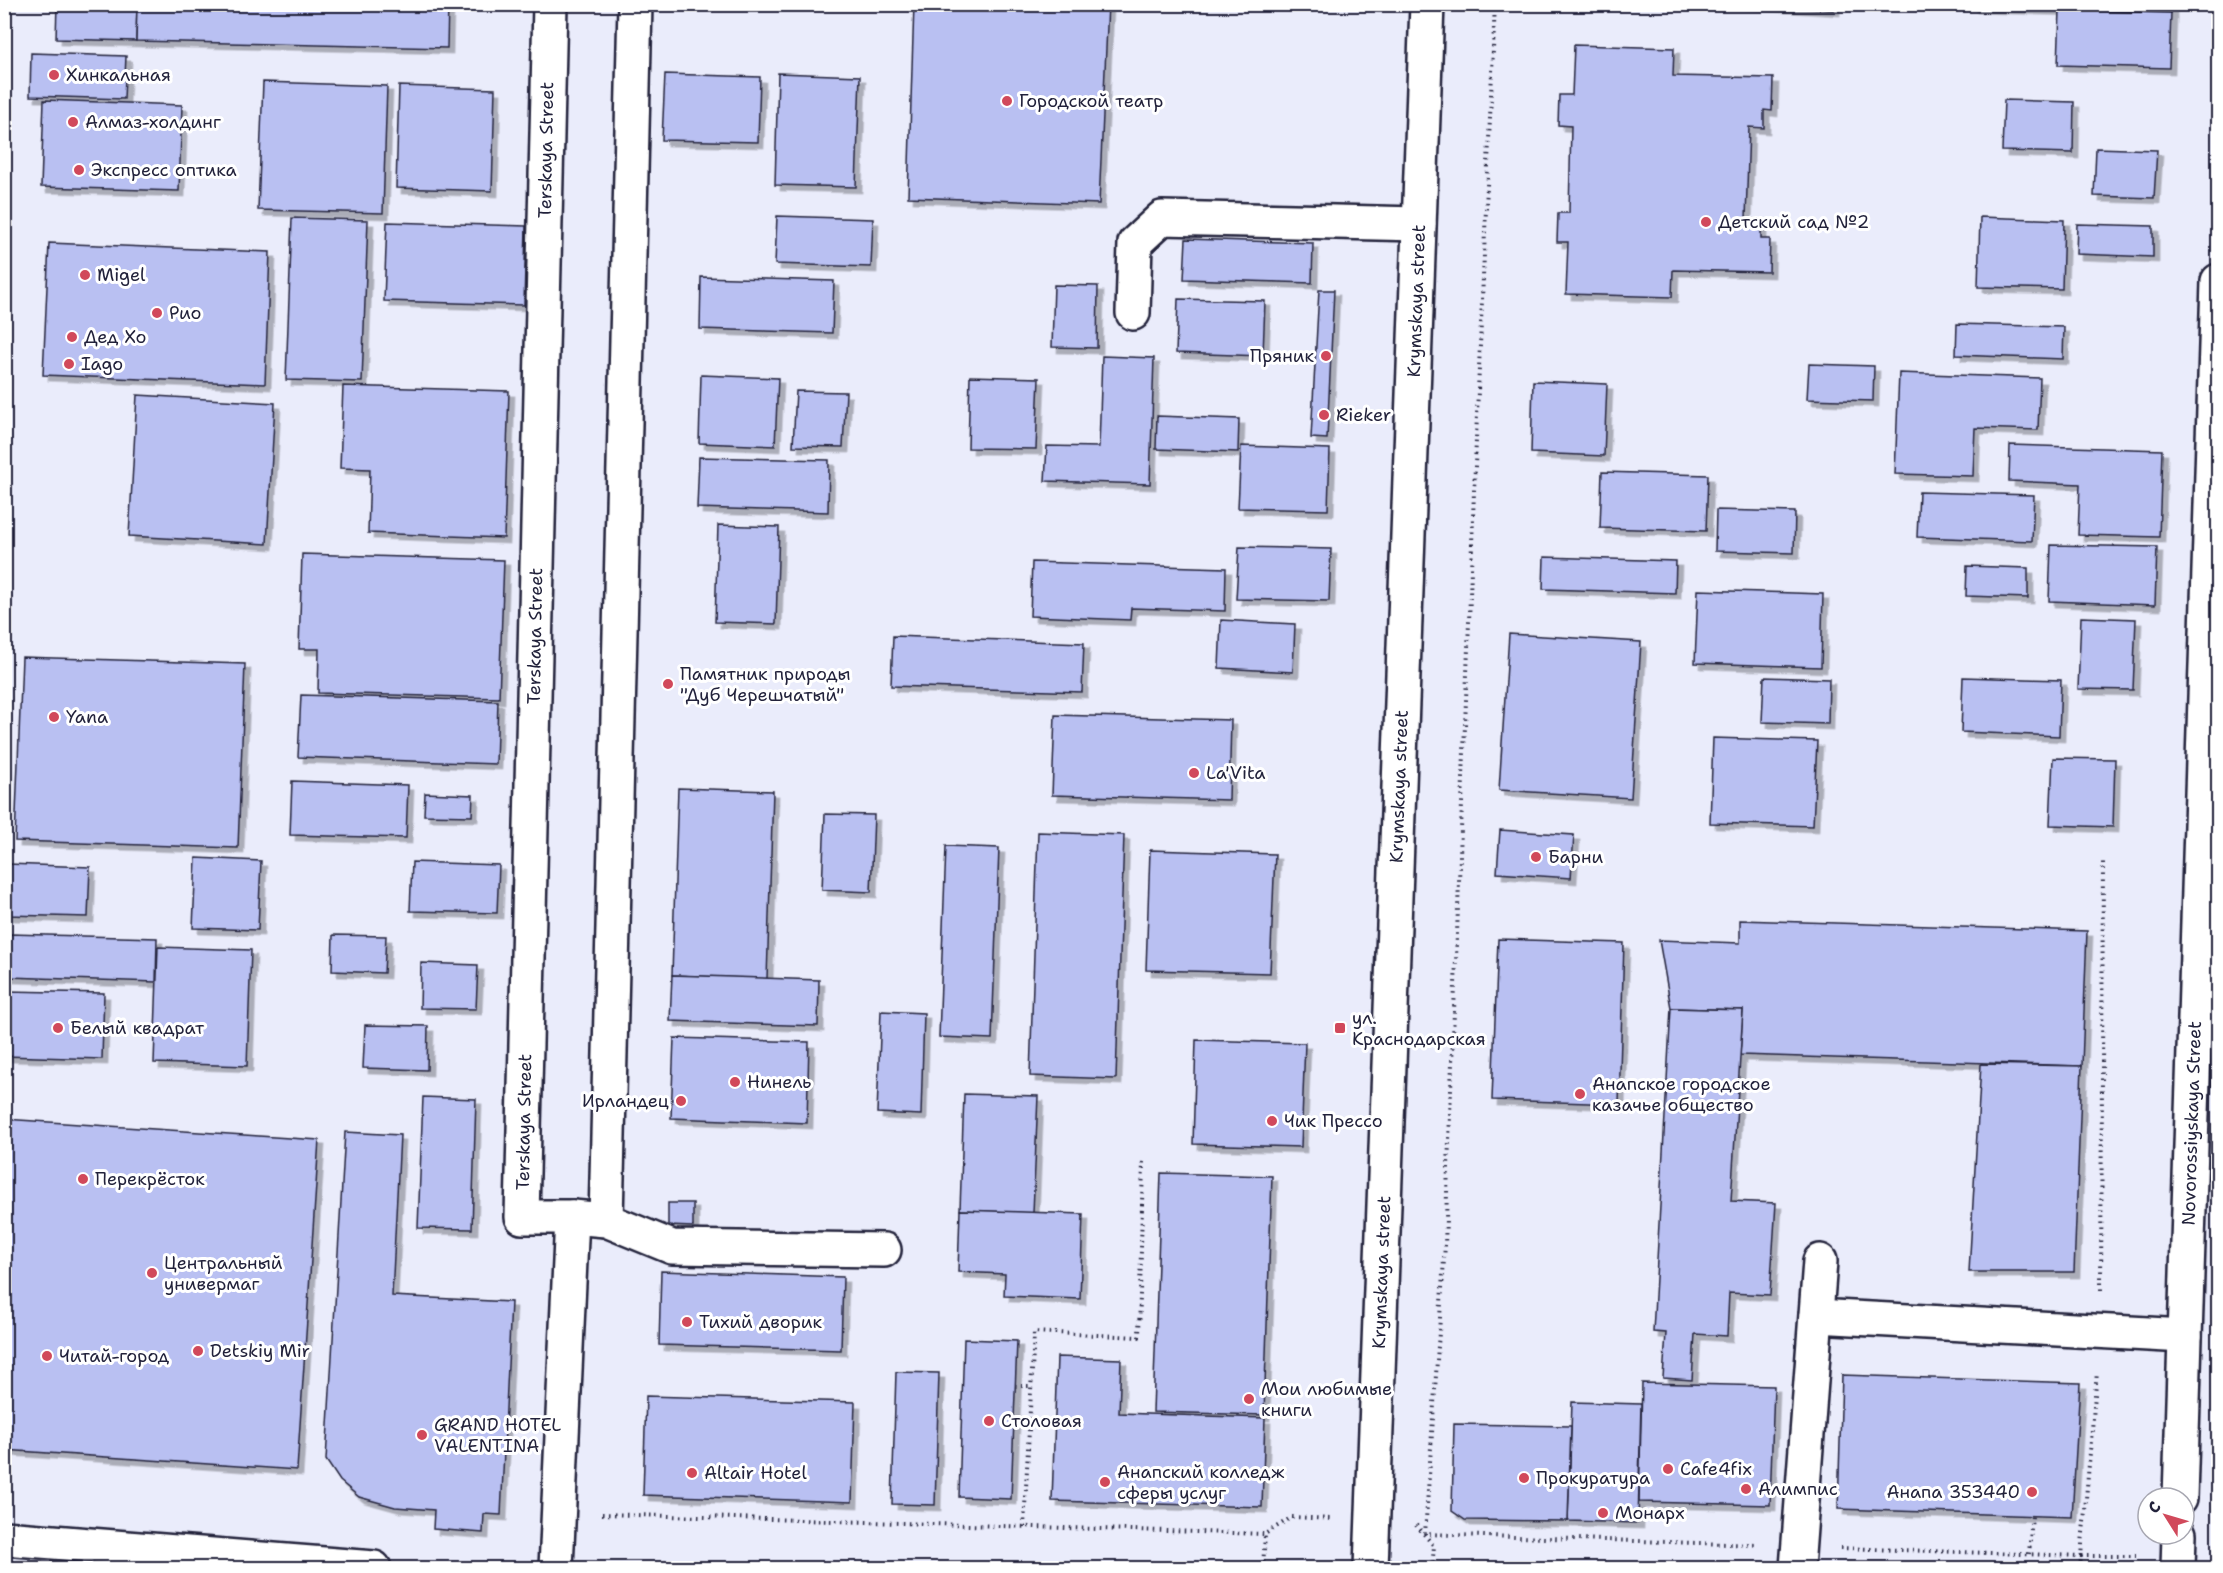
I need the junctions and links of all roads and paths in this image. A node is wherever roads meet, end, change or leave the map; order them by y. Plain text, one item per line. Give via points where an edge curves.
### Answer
1 (8, 4) edge
2 (550, 4) edge
3 (635, 4) edge
4 (1427, 4) edge
5 (1495, 4) edge
6 (4, 62) edge
7 (1419, 224) junction
8 (2218, 281) edge
9 (1133, 313) dead end
10 (2103, 862) dead end
11 (1143, 1160) dead end
12 (572, 1217) junction
13 (606, 1220) junction
14 (885, 1250) dead end
15 (1820, 1261) dead end
16 (1815, 1316) junction
17 (2101, 1331) junction
18 (2185, 1336) junction
19 (1015, 1386) dead end
20 (1031, 1386) junction
21 (2180, 1486) edge
22 (558, 1513) junction
23 (2032, 1516) dead end
24 (1024, 1527) junction
25 (1265, 1534) dead end
26 (4, 1538) edge
27 (2179, 1546) edge
28 (2029, 1554) junction
29 (1798, 1557) edge
30 (374, 1569) edge
31 (556, 1569) edge
32 (1371, 1569) edge
33 (2178, 1569) edge

1 - 6 path
2 - 12 street, Terskaya Street via 522,1217
3 - 13 street
4 - 7 street, Krymskaya street
5 - 29 path via 1445,1245 1425,1534
7 - 9 street via 1162,218 1135,243
7 - 32 street, Krymskaya street
8 - 18 street, Novorossiyskaya Street
10 - 17 path
11 - 20 path via 1139,1338 1034,1332
12 - 13 street, Terskaya Street
12 - 22 street
13 - 14 street, Terskaya Street via 672,1247
15 - 16 street
16 - 17 street
16 - 29 street
17 - 18 street
17 - 28 path via 2081,1556
18 - 21 street, Novorossiyskaya Street
19 - 20 path
20 - 24 path
22 - 24 path
22 - 31 street
23 - 28 path
24 - 25 path
26 - 30 street
27 - 33 street
28 - 29 path

